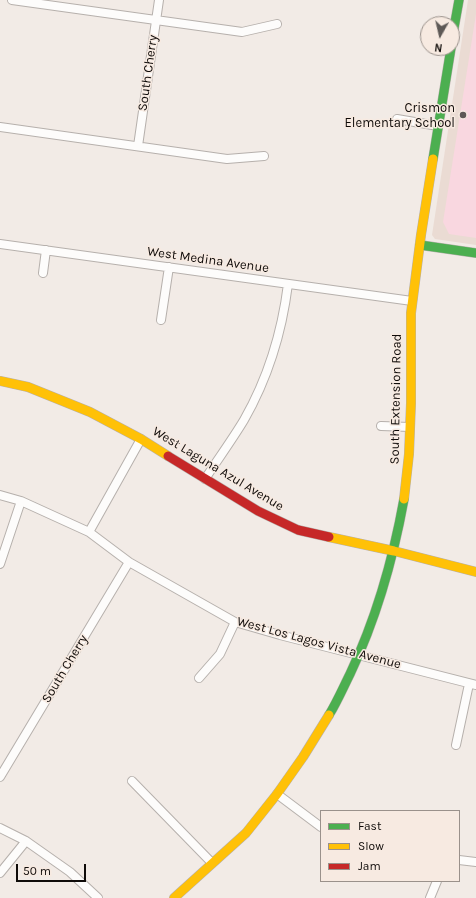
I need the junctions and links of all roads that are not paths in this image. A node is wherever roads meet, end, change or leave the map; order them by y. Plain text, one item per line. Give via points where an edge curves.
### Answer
1 (12, 0) edge
2 (159, 0) edge
3 (459, 0) edge
4 (456, 16) edge
5 (156, 20) junction
6 (277, 24) dead end
7 (450, 56) edge
8 (397, 119) dead end
9 (438, 126) junction
10 (0, 127) edge
11 (138, 146) junction
12 (264, 156) dead end
13 (0, 244) edge
14 (420, 245) junction
15 (46, 250) junction
16 (476, 253) edge
17 (169, 267) junction
18 (43, 273) dead end
19 (288, 284) junction
20 (412, 302) junction
21 (161, 320) dead end
22 (0, 380) edge
23 (381, 426) dead end
24 (410, 427) junction
25 (141, 439) junction
26 (205, 479) junction
27 (0, 495) edge
28 (21, 501) junction
29 (89, 532) junction
30 (394, 551) junction
31 (129, 562) junction
32 (0, 564) edge
33 (476, 572) edge
34 (235, 622) junction
35 (359, 655) junction
36 (199, 678) dead end
37 (472, 685) edge
38 (456, 745) dead end
39 (0, 777) edge
40 (132, 781) dead end
41 (277, 794) junction
42 (320, 826) edge
43 (0, 828) edge
44 (26, 842) junction
45 (460, 860) edge
46 (476, 862) edge
47 (212, 863) junction
48 (0, 873) edge
49 (437, 882) edge
50 (98, 898) edge
51 (174, 898) edge
52 (430, 898) edge

1 - 5 street
2 - 5 street, South Cherry
3 - 4 street
5 - 6 street via 242,32
5 - 11 street, South Cherry
7 - 9 street, South Extension Road
8 - 9 street
9 - 14 street, South Extension Road
10 - 11 street
11 - 12 street via 227,158
13 - 15 street, West Medina Avenue
14 - 16 street
14 - 20 street, South Extension Road
15 - 17 street, West Medina Avenue
15 - 18 street
17 - 19 street, West Medina Avenue
17 - 21 street
19 - 20 street, West Medina Avenue
19 - 26 street via 283,320 268,369 253,403
20 - 24 street, South Extension Road
22 - 25 street, West Laguna Azul Avenue via 28,387 90,412
23 - 24 street
24 - 30 street, South Extension Road via 404,500
25 - 26 street, West Laguna Azul Avenue
25 - 29 street
26 - 30 street, West Laguna Azul Avenue via 258,511 298,530
27 - 28 street, West Los Lagos Vista Avenue
28 - 29 street, West Los Lagos Vista Avenue
28 - 32 street
29 - 31 street, West Los Lagos Vista Avenue
30 - 33 street, West Laguna Azul Avenue
30 - 35 street, South Extension Road
31 - 34 street, West Los Lagos Vista Avenue
31 - 39 street, South Cherry
34 - 35 street, West Los Lagos Vista Avenue
34 - 36 street via 220,654
35 - 37 street, West Los Lagos Vista Avenue
35 - 41 street, South Extension Road via 335,706
37 - 38 street
40 - 47 street
41 - 42 street
41 - 47 street, South Extension Road via 246,833
43 - 44 street
44 - 48 street
44 - 50 street via 70,872
45 - 46 street
47 - 51 street, South Extension Road
49 - 52 street

